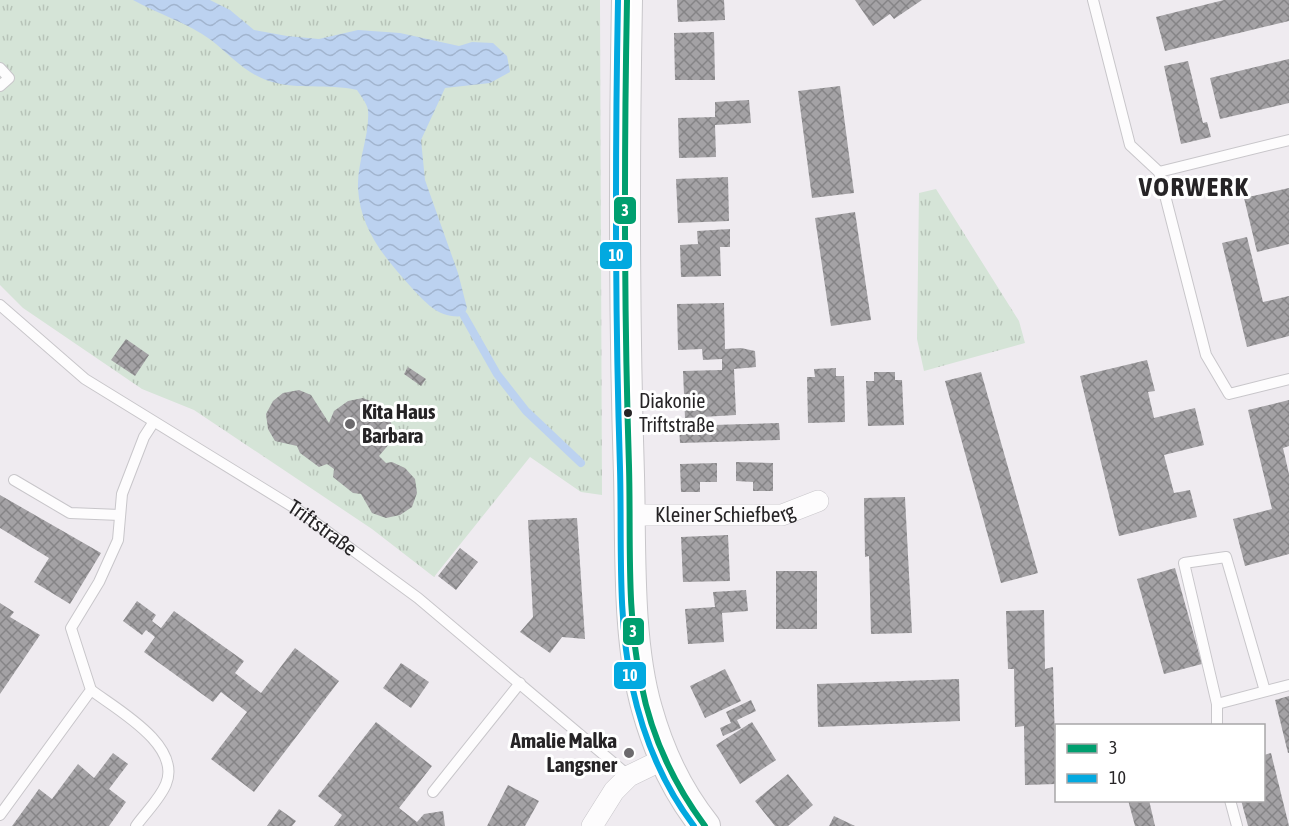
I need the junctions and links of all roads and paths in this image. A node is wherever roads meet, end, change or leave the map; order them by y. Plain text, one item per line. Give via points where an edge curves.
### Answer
1 (627, 0) edge
2 (1093, 0) edge
3 (0, 68) edge
4 (0, 86) edge
5 (1289, 140) edge
6 (1159, 172) junction
7 (0, 305) edge
8 (1289, 379) edge
9 (153, 423) junction
10 (14, 480) dead end
11 (818, 501) dead end
12 (120, 515) junction
13 (629, 515) junction
14 (520, 683) junction
15 (1289, 685) edge
16 (91, 690) junction
17 (1265, 691) junction
18 (1217, 704) junction
19 (1217, 724) edge
20 (664, 759) junction
21 (629, 776) junction
22 (433, 792) dead end
23 (1230, 802) edge
24 (0, 814) edge
25 (136, 826) edge
26 (592, 826) edge
27 (705, 826) edge
28 (1236, 826) edge

1 - 13 street
2 - 6 lane via 1130,145
3 - 4 lane via 9,78
5 - 6 lane
6 - 8 lane via 1206,355 1228,394
7 - 9 lane, Triftstraße via 85,379
9 - 12 lane via 126,485
9 - 14 lane, Triftstraße via 298,510 418,598
10 - 12 lane via 70,513
11 - 13 street, Kleiner Schiefberg via 782,515
12 - 16 lane via 118,540 99,582 71,628
13 - 20 street via 636,649 646,708
14 - 21 lane, Triftstraße
14 - 22 lane
15 - 17 lane
16 - 24 lane
16 - 25 lane via 158,741 167,758 167,783
17 - 18 lane
17 - 18 lane via 1226,557 1184,563
18 - 19 lane
20 - 21 street
20 - 27 street
21 - 26 street via 614,791
23 - 28 lane

